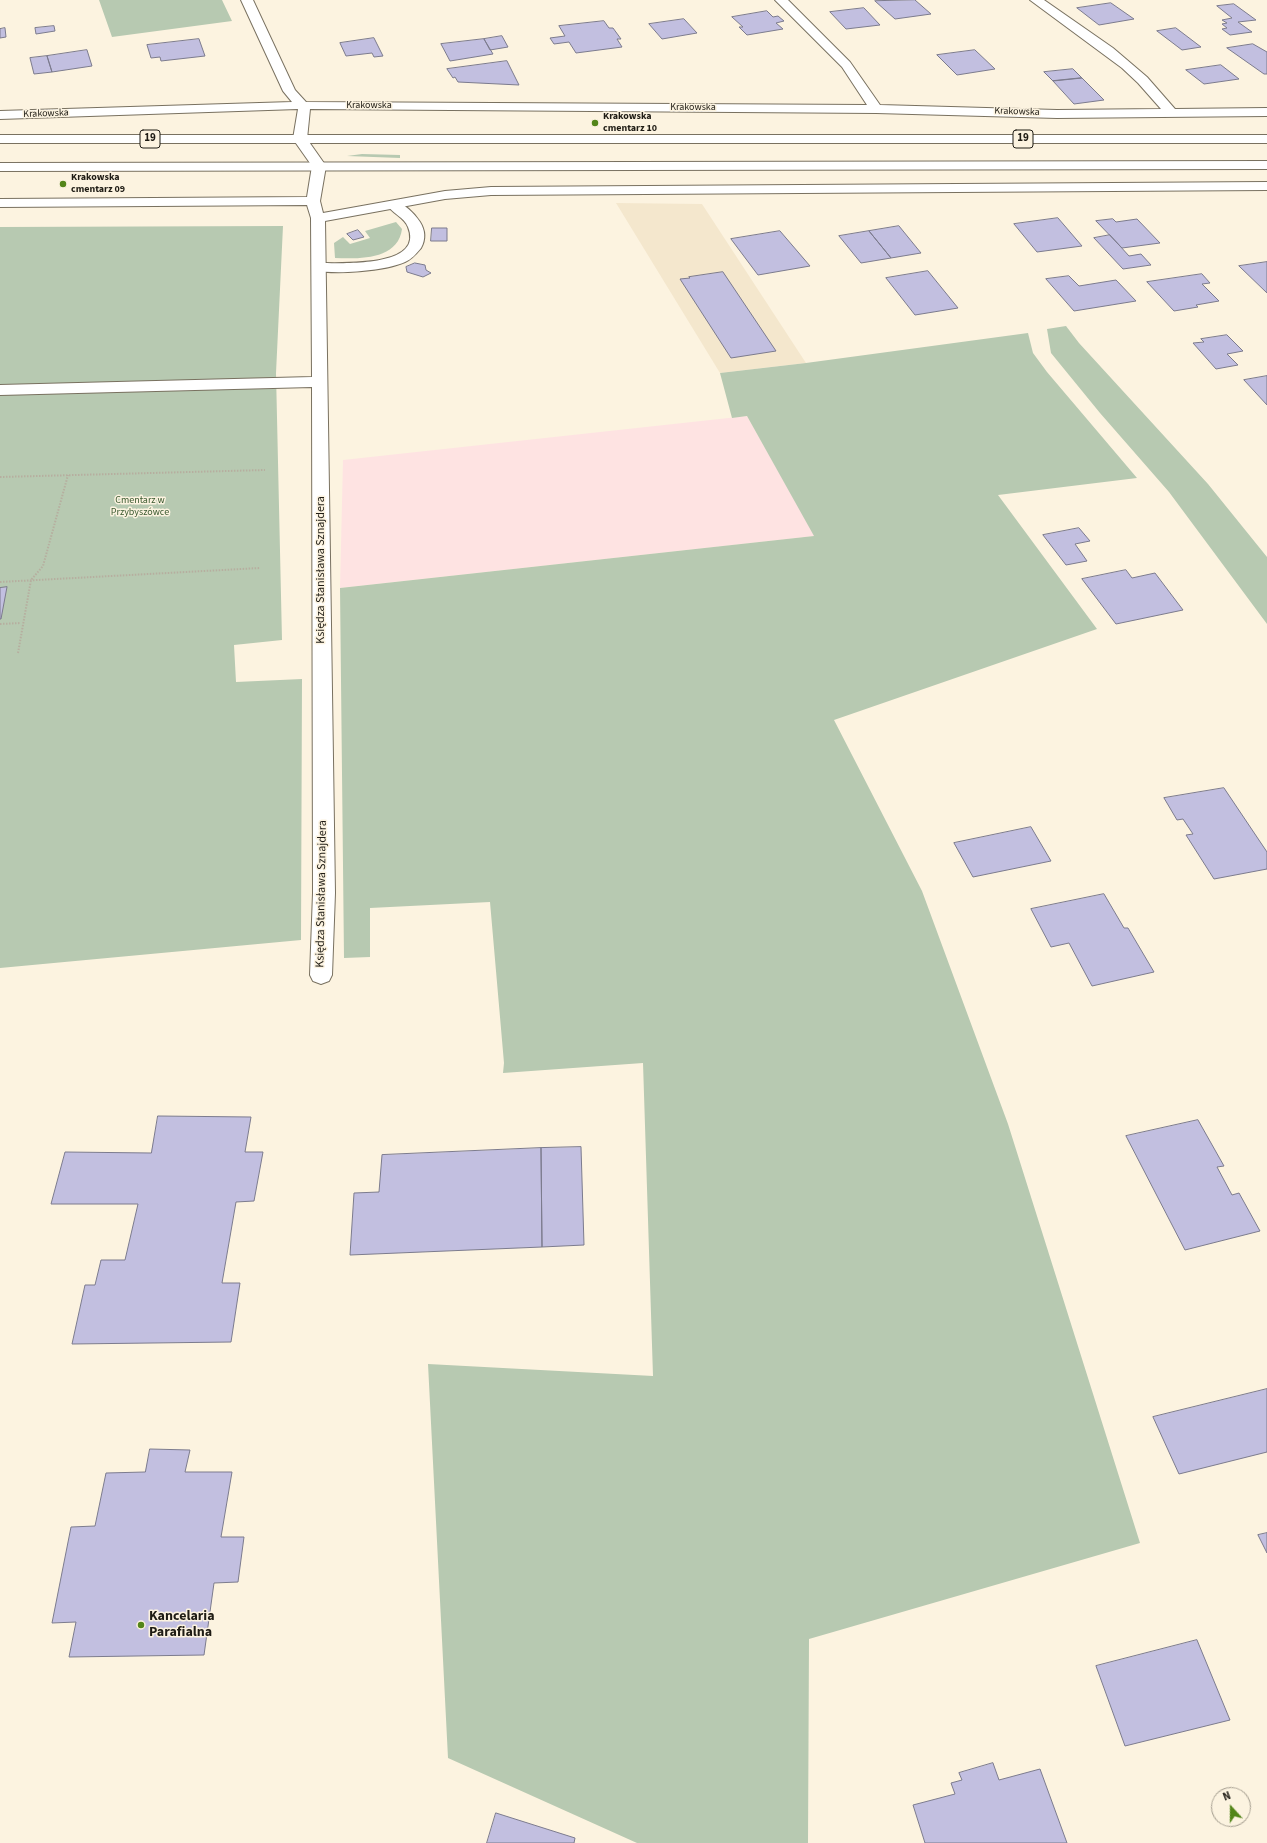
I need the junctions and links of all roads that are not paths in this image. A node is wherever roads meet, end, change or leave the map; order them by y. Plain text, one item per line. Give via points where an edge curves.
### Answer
1 (247, 0) edge
2 (781, 0) edge
3 (1036, 0) edge
4 (303, 106) junction
5 (876, 109) junction
6 (1267, 112) edge
7 (1171, 113) junction
8 (0, 115) edge
9 (300, 139) junction
10 (1267, 139) edge
11 (0, 140) edge
12 (1267, 165) edge
13 (320, 166) junction
14 (2, 167) edge
15 (1267, 186) edge
16 (0, 203) edge
17 (394, 205) junction
18 (315, 209) junction
19 (319, 267) junction
20 (320, 382) junction
21 (0, 390) edge
22 (321, 975) dead end

1 - 4 street via 289,91
2 - 5 street via 867,90
3 - 7 street via 1133,71 1161,98
4 - 5 street, Krakowska
4 - 8 street, Krakowska
4 - 9 street
5 - 7 street, Krakowska via 1057,114
6 - 7 street, Krakowska
9 - 10 street, 19
9 - 11 street, 19
9 - 13 street
12 - 13 street, 19
13 - 14 street, 19
13 - 18 street, Księdza Stanisława Sznajdera
15 - 17 street via 491,191 446,195
16 - 18 street
17 - 18 street
17 - 19 street via 416,225 417,241 410,252 390,262 361,267
18 - 19 street, Księdza Stanisława Sznajdera
19 - 20 street, Księdza Stanisława Sznajdera
20 - 21 street
20 - 22 street, Księdza Stanisława Sznajdera via 324,893

